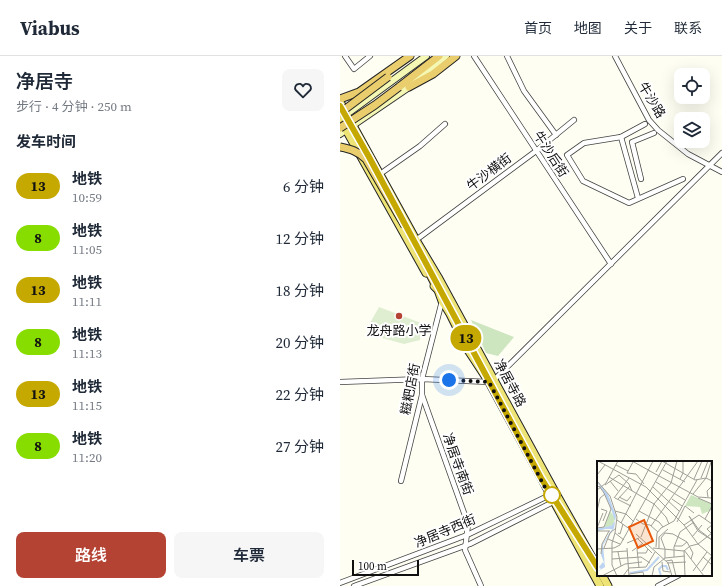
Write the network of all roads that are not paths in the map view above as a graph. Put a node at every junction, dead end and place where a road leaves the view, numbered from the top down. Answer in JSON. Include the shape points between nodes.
{"nodes":[{"id":1,"x":345,"y":56,"type":"edge"},
{"id":2,"x":370,"y":56,"type":"edge"},
{"id":3,"x":410,"y":56,"type":"edge"},
{"id":4,"x":416,"y":56,"type":"edge"},
{"id":5,"x":426,"y":56,"type":"edge"},
{"id":6,"x":439,"y":56,"type":"edge"},
{"id":7,"x":446,"y":56,"type":"edge"},
{"id":8,"x":456,"y":56,"type":"edge"},
{"id":9,"x":474,"y":56,"type":"edge"},
{"id":10,"x":507,"y":56,"type":"edge"},
{"id":11,"x":615,"y":56,"type":"edge"},
{"id":12,"x":408,"y":87,"type":"junction"},
{"id":13,"x":340,"y":99,"type":"edge"},
{"id":14,"x":340,"y":102,"type":"edge"},
{"id":15,"x":343,"y":114,"type":"edge"},
{"id":16,"x":340,"y":119,"type":"edge"},
{"id":17,"x":574,"y":120,"type":"dead end"},
{"id":18,"x":445,"y":124,"type":"dead end"},
{"id":19,"x":645,"y":124,"type":"dead end"},
{"id":20,"x":345,"y":130,"type":"edge"},
{"id":21,"x":654,"y":133,"type":"dead end"},
{"id":22,"x":556,"y":135,"type":"junction"},
{"id":23,"x":620,"y":137,"type":"junction"},
{"id":24,"x":340,"y":147,"type":"edge"},
{"id":25,"x":536,"y":151,"type":"junction"},
{"id":26,"x":722,"y":153,"type":"edge"},
{"id":27,"x":709,"y":166,"type":"junction"},
{"id":28,"x":722,"y":172,"type":"edge"},
{"id":29,"x":380,"y":174,"type":"junction"},
{"id":30,"x":683,"y":179,"type":"dead end"},
{"id":31,"x":641,"y":180,"type":"dead end"},
{"id":32,"x":638,"y":198,"type":"junction"},
{"id":33,"x":416,"y":240,"type":"junction"},
{"id":34,"x":611,"y":264,"type":"junction"},
{"id":35,"x":438,"y":290,"type":"junction"},
{"id":36,"x":442,"y":302,"type":"junction"},
{"id":37,"x":422,"y":379,"type":"junction"},
{"id":38,"x":492,"y":381,"type":"junction"},
{"id":39,"x":340,"y":382,"type":"edge"},
{"id":40,"x":422,"y":395,"type":"junction"},
{"id":41,"x":401,"y":481,"type":"dead end"},
{"id":42,"x":552,"y":493,"type":"junction"},
{"id":43,"x":556,"y":501,"type":"junction"},
{"id":44,"x":467,"y":535,"type":"junction"},
{"id":45,"x":466,"y":545,"type":"junction"},
{"id":46,"x":597,"y":566,"type":"edge"},
{"id":47,"x":603,"y":576,"type":"edge"},
{"id":48,"x":677,"y":576,"type":"edge"},
{"id":49,"x":340,"y":583,"type":"edge"},
{"id":50,"x":354,"y":586,"type":"edge"},
{"id":51,"x":481,"y":586,"type":"edge"},
{"id":52,"x":600,"y":586,"type":"edge"},
{"id":53,"x":608,"y":586,"type":"edge"},
{"id":54,"x":658,"y":586,"type":"edge"}],
"edges":[{"from":1,"to":2,"type":"street","via":[[354,69]]},
{"from":3,"to":13,"type":"highway","via":[[359,92]]},
{"from":4,"to":15,"type":"highway","bridge":true},
{"from":5,"to":15,"type":"main road"},
{"from":6,"to":20,"type":"highway","bridge":true},
{"from":7,"to":12,"type":"main road"},
{"from":8,"to":12,"type":"highway","via":[[433,74]]},
{"from":9,"to":25,"type":"street","name":"牛沙后街"},
{"from":10,"to":22,"type":"street","via":[[524,91]]},
{"from":11,"to":27,"type":"street","name":"牛沙路","via":[[649,120],[688,154]]},
{"from":12,"to":20,"type":"main road"},
{"from":14,"to":15,"type":"main road"},
{"from":15,"to":16,"type":"main road"},
{"from":15,"to":20,"type":"main road"},
{"from":16,"to":20,"type":"main road","name":"净居寺路"},
{"from":17,"to":22,"type":"street","name":"牛沙横街"},
{"from":18,"to":29,"type":"street","via":[[420,146]]},
{"from":19,"to":23,"type":"street"},
{"from":20,"to":29,"type":"main road","name":"净居寺路"},
{"from":20,"to":35,"type":"main road","name":"净居寺路","via":[[430,282]]},
{"from":21,"to":31,"type":"street","via":[[632,142]]},
{"from":22,"to":25,"type":"street","name":"牛沙横街"},
{"from":23,"to":32,"type":"street"},
{"from":23,"to":32,"type":"street","via":[[584,143],[567,155],[583,181],[628,203]]},
{"from":24,"to":35,"type":"highway","bridge":true,"via":[[354,150],[366,159]]},
{"from":25,"to":33,"type":"street","name":"牛沙横街"},
{"from":25,"to":34,"type":"street","name":"牛沙后街"},
{"from":26,"to":27,"type":"street"},
{"from":27,"to":28,"type":"street","name":"牛沙路"},
{"from":27,"to":34,"type":"street"},
{"from":29,"to":33,"type":"main road","name":"净居寺路"},
{"from":30,"to":32,"type":"street"},
{"from":33,"to":38,"type":"main road","name":"净居寺路"},
{"from":34,"to":38,"type":"street"},
{"from":35,"to":36,"type":"main road","name":"净居寺路"},
{"from":36,"to":37,"type":"street","name":"糍粑店街"},
{"from":36,"to":38,"type":"main road","name":"净居寺路","via":[[468,350]]},
{"from":37,"to":38,"type":"street"},
{"from":37,"to":39,"type":"street"},
{"from":37,"to":40,"type":"street","name":"糍粑店街"},
{"from":38,"to":42,"type":"main road","name":"净居寺路"},
{"from":40,"to":41,"type":"street","name":"糍粑店街"},
{"from":40,"to":44,"type":"street","name":"净居寺南街","via":[[468,524]]},
{"from":42,"to":43,"type":"main road","name":"净居寺路"},
{"from":42,"to":44,"type":"street","name":"净居寺西街"},
{"from":43,"to":45,"type":"street","name":"净居寺西街"},
{"from":43,"to":46,"type":"main road","name":"净居寺路"},
{"from":43,"to":52,"type":"main road","name":"净居寺路"},
{"from":44,"to":45,"type":"street","name":"净居寺南街"},
{"from":44,"to":49,"type":"street","name":"净居寺西街"},
{"from":45,"to":50,"type":"street","name":"净居寺西街"},
{"from":45,"to":51,"type":"street","name":"净居寺南街","via":[[465,550]]},
{"from":47,"to":53,"type":"main road"},
{"from":48,"to":54,"type":"street"}]}
